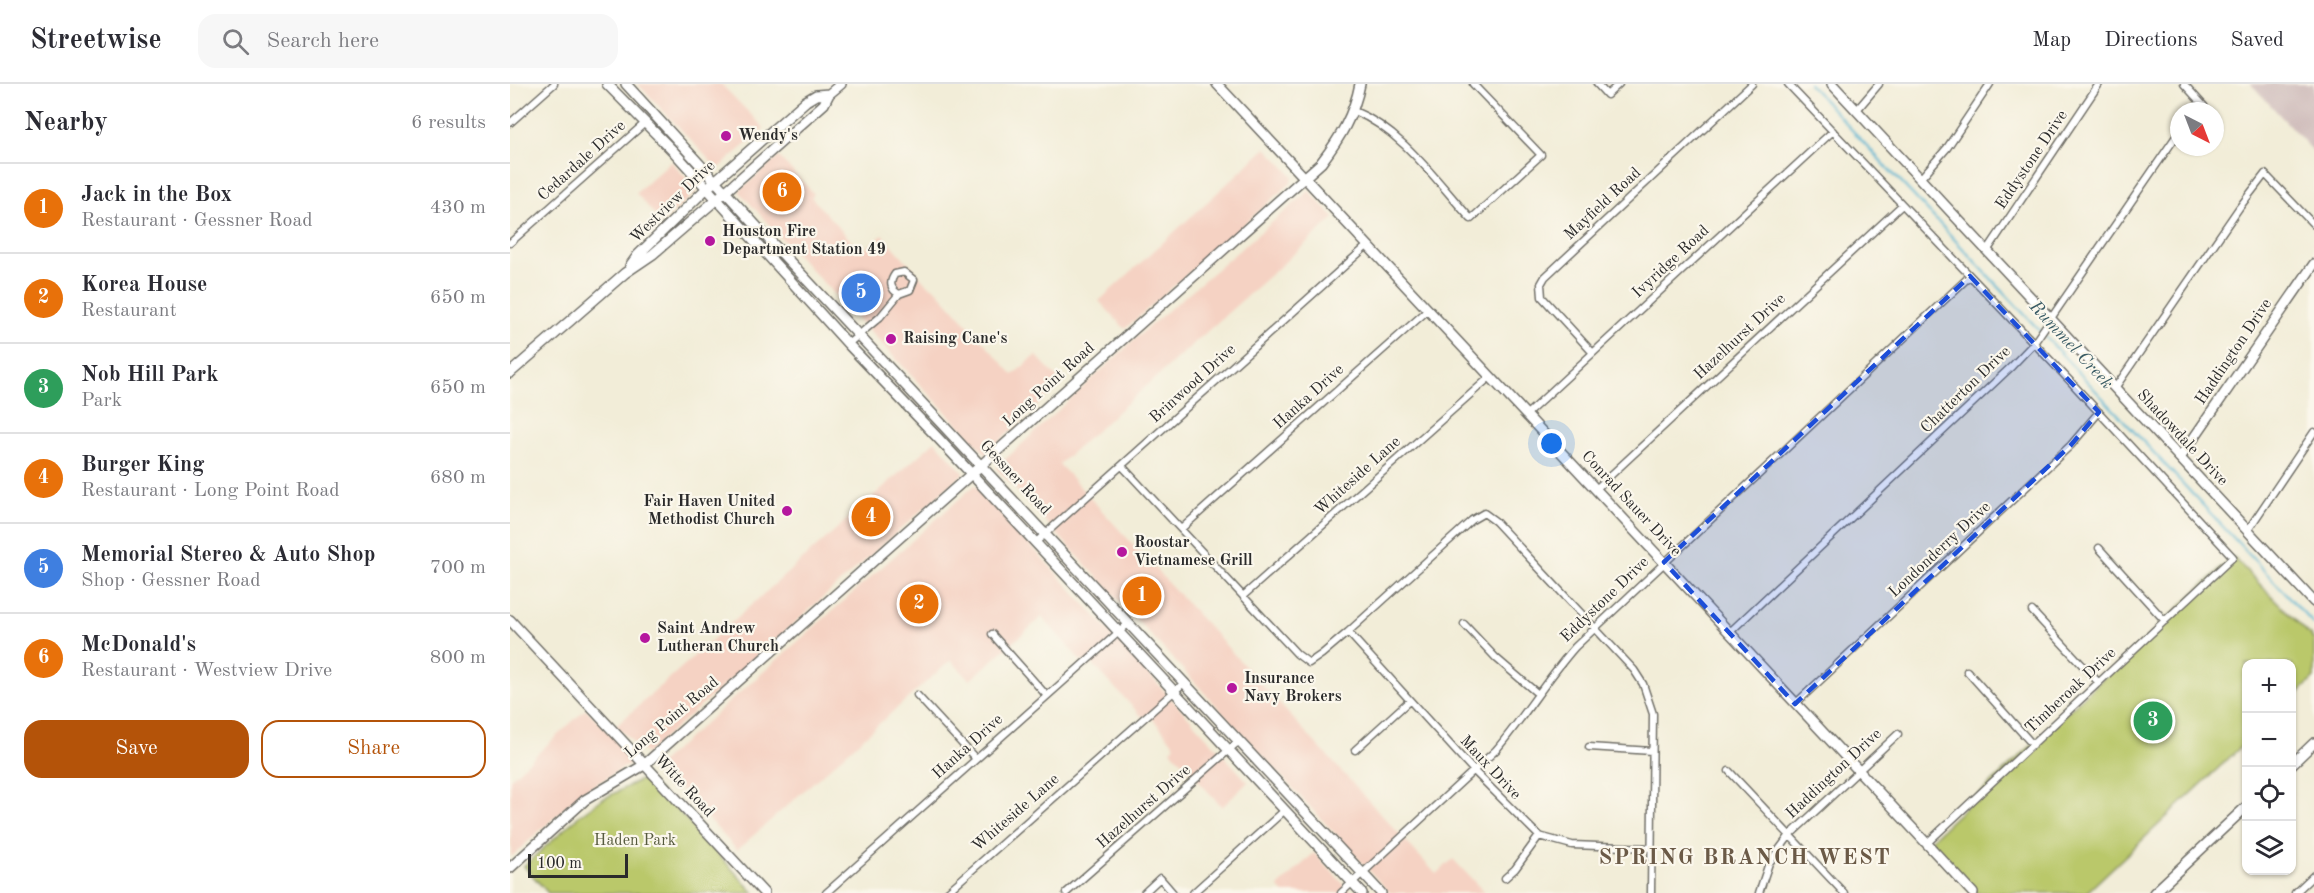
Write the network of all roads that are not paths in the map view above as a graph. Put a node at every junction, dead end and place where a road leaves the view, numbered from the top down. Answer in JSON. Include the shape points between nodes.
{"nodes":[{"id":1,"x":554,"y":84,"type":"edge"},
{"id":2,"x":607,"y":84,"type":"edge"},
{"id":3,"x":626,"y":84,"type":"edge"},
{"id":4,"x":841,"y":84,"type":"edge"},
{"id":5,"x":1217,"y":84,"type":"edge"},
{"id":6,"x":1360,"y":84,"type":"edge"},
{"id":7,"x":1473,"y":84,"type":"edge"},
{"id":8,"x":1597,"y":84,"type":"edge"},
{"id":9,"x":1619,"y":84,"type":"edge"},
{"id":10,"x":1752,"y":84,"type":"edge"},
{"id":11,"x":1788,"y":84,"type":"edge"},
{"id":12,"x":1832,"y":84,"type":"edge"},
{"id":13,"x":1879,"y":84,"type":"edge"},
{"id":14,"x":1990,"y":84,"type":"edge"},
{"id":15,"x":2099,"y":84,"type":"edge"},
{"id":16,"x":2184,"y":84,"type":"edge"},
{"id":17,"x":829,"y":94,"type":"junction"},
{"id":18,"x":2200,"y":102,"type":"edge"},
{"id":19,"x":1354,"y":111,"type":"junction"},
{"id":20,"x":1856,"y":111,"type":"junction"},
{"id":21,"x":510,"y":123,"type":"edge"},
{"id":22,"x":645,"y":123,"type":"junction"},
{"id":23,"x":1833,"y":130,"type":"junction"},
{"id":24,"x":2170,"y":145,"type":"edge"},
{"id":25,"x":1305,"y":177,"type":"junction"},
{"id":26,"x":1920,"y":179,"type":"junction"},
{"id":27,"x":716,"y":181,"type":"junction"},
{"id":28,"x":707,"y":188,"type":"junction"},
{"id":29,"x":725,"y":192,"type":"junction"},
{"id":30,"x":717,"y":199,"type":"junction"},
{"id":31,"x":1902,"y":205,"type":"junction"},
{"id":32,"x":742,"y":211,"type":"junction"},
{"id":33,"x":734,"y":218,"type":"junction"},
{"id":34,"x":2314,"y":225,"type":"edge"},
{"id":35,"x":510,"y":243,"type":"edge"},
{"id":36,"x":1368,"y":244,"type":"junction"},
{"id":37,"x":1987,"y":250,"type":"junction"},
{"id":38,"x":2314,"y":264,"type":"edge"},
{"id":39,"x":800,"y":270,"type":"junction"},
{"id":40,"x":625,"y":273,"type":"junction"},
{"id":41,"x":1970,"y":276,"type":"junction"},
{"id":42,"x":789,"y":280,"type":"junction"},
{"id":43,"x":899,"y":294,"type":"dead end"},
{"id":44,"x":1429,"y":309,"type":"junction"},
{"id":45,"x":2048,"y":323,"type":"junction"},
{"id":46,"x":859,"y":334,"type":"junction"},
{"id":47,"x":2034,"y":343,"type":"junction"},
{"id":48,"x":848,"y":344,"type":"junction"},
{"id":49,"x":1593,"y":353,"type":"junction"},
{"id":50,"x":510,"y":373,"type":"edge"},
{"id":51,"x":1491,"y":376,"type":"junction"},
{"id":52,"x":2115,"y":388,"type":"junction"},
{"id":53,"x":2099,"y":412,"type":"junction"},
{"id":54,"x":1527,"y":414,"type":"junction"},
{"id":55,"x":2314,"y":432,"type":"edge"},
{"id":56,"x":2180,"y":458,"type":"junction"},
{"id":57,"x":982,"y":466,"type":"junction"},
{"id":58,"x":1122,"y":466,"type":"junction"},
{"id":59,"x":972,"y":475,"type":"junction"},
{"id":60,"x":1596,"y":489,"type":"junction"},
{"id":61,"x":1181,"y":529,"type":"junction"},
{"id":62,"x":2248,"y":530,"type":"junction"},
{"id":63,"x":1046,"y":533,"type":"junction"},
{"id":64,"x":1035,"y":543,"type":"junction"},
{"id":65,"x":2099,"y":548,"type":"dead end"},
{"id":66,"x":1664,"y":562,"type":"junction"},
{"id":67,"x":1243,"y":596,"type":"junction"},
{"id":68,"x":2314,"y":600,"type":"edge"},
{"id":69,"x":2032,"y":611,"type":"dead end"},
{"id":70,"x":510,"y":620,"type":"edge"},
{"id":71,"x":2165,"y":621,"type":"junction"},
{"id":72,"x":1129,"y":623,"type":"junction"},
{"id":73,"x":1464,"y":624,"type":"dead end"},
{"id":74,"x":1594,"y":628,"type":"junction"},
{"id":75,"x":1348,"y":632,"type":"junction"},
{"id":76,"x":1730,"y":632,"type":"junction"},
{"id":77,"x":1118,"y":633,"type":"junction"},
{"id":78,"x":992,"y":634,"type":"dead end"},
{"id":79,"x":1966,"y":671,"type":"dead end"},
{"id":80,"x":1185,"y":682,"type":"junction"},
{"id":81,"x":2099,"y":683,"type":"junction"},
{"id":82,"x":1175,"y":692,"type":"junction"},
{"id":83,"x":1538,"y":694,"type":"junction"},
{"id":84,"x":917,"y":695,"type":"dead end"},
{"id":85,"x":1047,"y":696,"type":"junction"},
{"id":86,"x":1409,"y":700,"type":"junction"},
{"id":87,"x":1795,"y":704,"type":"junction"},
{"id":88,"x":1898,"y":734,"type":"dead end"},
{"id":89,"x":1239,"y":741,"type":"junction"},
{"id":90,"x":2314,"y":742,"type":"edge"},
{"id":91,"x":2033,"y":745,"type":"junction"},
{"id":92,"x":1589,"y":747,"type":"dead end"},
{"id":93,"x":1228,"y":750,"type":"junction"},
{"id":94,"x":1355,"y":750,"type":"dead end"},
{"id":95,"x":1652,"y":751,"type":"junction"},
{"id":96,"x":976,"y":759,"type":"junction"},
{"id":97,"x":2296,"y":760,"type":"edge"},
{"id":98,"x":644,"y":765,"type":"junction"},
{"id":99,"x":1474,"y":771,"type":"junction"},
{"id":100,"x":1729,"y":771,"type":"dead end"},
{"id":101,"x":1860,"y":772,"type":"junction"},
{"id":102,"x":1285,"y":810,"type":"junction"},
{"id":103,"x":2242,"y":812,"type":"edge"},
{"id":104,"x":1539,"y":836,"type":"junction"},
{"id":105,"x":1790,"y":836,"type":"junction"},
{"id":106,"x":1926,"y":844,"type":"junction"},
{"id":107,"x":1651,"y":849,"type":"junction"},
{"id":108,"x":510,"y":868,"type":"edge"},
{"id":109,"x":1363,"y":873,"type":"junction"},
{"id":110,"x":2314,"y":875,"type":"edge"},
{"id":111,"x":1505,"y":878,"type":"dead end"},
{"id":112,"x":1352,"y":883,"type":"junction"},
{"id":113,"x":764,"y":893,"type":"edge"},
{"id":114,"x":826,"y":893,"type":"edge"},
{"id":115,"x":946,"y":893,"type":"edge"},
{"id":116,"x":1066,"y":893,"type":"edge"},
{"id":117,"x":1144,"y":893,"type":"edge"},
{"id":118,"x":1173,"y":893,"type":"edge"},
{"id":119,"x":1193,"y":893,"type":"edge"},
{"id":120,"x":1341,"y":893,"type":"edge"},
{"id":121,"x":1362,"y":893,"type":"edge"},
{"id":122,"x":1381,"y":893,"type":"edge"},
{"id":123,"x":1651,"y":893,"type":"edge"},
{"id":124,"x":1759,"y":893,"type":"edge"},
{"id":125,"x":1844,"y":893,"type":"edge"},
{"id":126,"x":1973,"y":893,"type":"edge"},
{"id":127,"x":2154,"y":893,"type":"edge"},
{"id":128,"x":2295,"y":893,"type":"edge"}],
"edges":[{"from":1,"to":21,"type":"street"},
{"from":2,"to":22,"type":"main road","name":"Gessner Road"},
{"from":3,"to":27,"type":"main road","name":"Gessner Road"},
{"from":4,"to":17,"type":"main road","name":"Westview Drive"},
{"from":5,"to":25,"type":"main road","name":"Conrad Sauer Drive"},
{"from":6,"to":19,"type":"main road","name":"Long Point Road"},
{"from":7,"to":19,"type":"street","via":[[1541,155],[1471,219],[1401,141],[1371,118]]},
{"from":8,"to":9,"type":"street","via":[[1607,95]]},
{"from":10,"to":49,"type":"street","name":"Mayfield Road","via":[[1541,284],[1542,297]]},
{"from":11,"to":23,"type":"street"},
{"from":12,"to":20,"type":"main road","name":"Shadowdale Drive"},
{"from":13,"to":20,"type":"street"},
{"from":14,"to":26,"type":"street","via":[[1947,148]]},
{"from":15,"to":37,"type":"street","name":"Eddystone Drive"},
{"from":16,"to":18,"type":"street"},
{"from":17,"to":27,"type":"main road","name":"Westview Drive","via":[[806,101]]},
{"from":17,"to":29,"type":"main road","name":"Westview Drive","via":[[824,104]]},
{"from":19,"to":25,"type":"main road","name":"Long Point Road","via":[[1335,145]]},
{"from":20,"to":26,"type":"main road","name":"Shadowdale Drive"},
{"from":22,"to":28,"type":"main road","name":"Gessner Road"},
{"from":22,"to":35,"type":"street","name":"Cedardale Drive"},
{"from":23,"to":31,"type":"street"},
{"from":23,"to":49,"type":"street","name":"Ivyridge Road"},
{"from":24,"to":45,"type":"street","name":"Chatterton Drive"},
{"from":25,"to":36,"type":"main road","name":"Conrad Sauer Drive"},
{"from":25,"to":57,"type":"main road","name":"Long Point Road"},
{"from":26,"to":37,"type":"main road","name":"Shadowdale Drive"},
{"from":27,"to":28,"type":"main road","name":"Westview Drive"},
{"from":27,"to":29,"type":"main road","name":"Gessner Road"},
{"from":28,"to":30,"type":"main road","name":"Gessner Road"},
{"from":28,"to":40,"type":"main road","name":"Westview Drive","via":[[638,255]]},
{"from":29,"to":30,"type":"main road","name":"Westview Drive"},
{"from":29,"to":32,"type":"main road","name":"Gessner Road"},
{"from":30,"to":33,"type":"main road","name":"Gessner Road"},
{"from":30,"to":40,"type":"main road","name":"Westview Drive"},
{"from":31,"to":41,"type":"street"},
{"from":31,"to":60,"type":"street","name":"Hazelhurst Drive"},
{"from":32,"to":33,"type":"main road"},
{"from":32,"to":39,"type":"main road","name":"Gessner Road"},
{"from":33,"to":42,"type":"main road","name":"Gessner Road"},
{"from":34,"to":52,"type":"street","via":[[2265,174]]},
{"from":36,"to":44,"type":"main road","name":"Conrad Sauer Drive"},
{"from":36,"to":58,"type":"street","name":"Brinwood Drive"},
{"from":37,"to":45,"type":"main road","name":"Shadowdale Drive"},
{"from":38,"to":56,"type":"main road","name":"Haddington Drive"},
{"from":39,"to":42,"type":"main road"},
{"from":39,"to":46,"type":"main road","name":"Gessner Road"},
{"from":40,"to":50,"type":"main road","name":"Westview Drive"},
{"from":41,"to":47,"type":"street"},
{"from":41,"to":66,"type":"street","name":"Eddystone Drive"},
{"from":42,"to":48,"type":"main road","name":"Gessner Road"},
{"from":43,"to":46,"type":"street"},
{"from":44,"to":51,"type":"main road","name":"Conrad Sauer Drive"},
{"from":44,"to":61,"type":"street","name":"Hanka Drive"},
{"from":45,"to":47,"type":"street","name":"Chatterton Drive"},
{"from":45,"to":52,"type":"main road","name":"Shadowdale Drive"},
{"from":46,"to":48,"type":"street"},
{"from":46,"to":57,"type":"main road","name":"Gessner Road"},
{"from":47,"to":53,"type":"street"},
{"from":47,"to":76,"type":"street","name":"Chatterton Drive"},
{"from":48,"to":59,"type":"main road","name":"Gessner Road"},
{"from":49,"to":54,"type":"street","name":"Ivyridge Road"},
{"from":51,"to":54,"type":"main road","name":"Conrad Sauer Drive"},
{"from":51,"to":67,"type":"street","name":"Whiteside Lane"},
{"from":52,"to":56,"type":"main road","name":"Shadowdale Drive"},
{"from":53,"to":71,"type":"street","name":"Timberoak Drive","via":[[2233,557]]},
{"from":53,"to":87,"type":"street","name":"Londonderry Drive","via":[[2062,453]]},
{"from":54,"to":60,"type":"main road","name":"Conrad Sauer Drive"},
{"from":55,"to":62,"type":"street"},
{"from":56,"to":62,"type":"main road","name":"Shadowdale Drive"},
{"from":57,"to":59,"type":"main road","name":"Long Point Road"},
{"from":57,"to":63,"type":"main road","name":"Gessner Road"},
{"from":58,"to":61,"type":"street"},
{"from":58,"to":63,"type":"street","name":"Brinwood Drive"},
{"from":59,"to":64,"type":"main road","name":"Gessner Road"},
{"from":59,"to":98,"type":"main road","name":"Long Point Road"},
{"from":60,"to":66,"type":"main road","name":"Conrad Sauer Drive"},
{"from":61,"to":67,"type":"street"},
{"from":62,"to":68,"type":"main road","name":"Shadowdale Drive"},
{"from":63,"to":64,"type":"street","name":"Brinwood Drive"},
{"from":63,"to":72,"type":"main road","name":"Gessner Road"},
{"from":64,"to":77,"type":"main road","name":"Gessner Road"},
{"from":65,"to":71,"type":"street"},
{"from":66,"to":74,"type":"street","name":"Eddystone Drive"},
{"from":66,"to":76,"type":"main road","name":"Conrad Sauer Drive"},
{"from":67,"to":75,"type":"street","via":[[1309,663]]},
{"from":69,"to":81,"type":"street"},
{"from":70,"to":98,"type":"main road","name":"Witte Road"},
{"from":71,"to":81,"type":"street","name":"Timberoak Drive"},
{"from":72,"to":77,"type":"street","name":"Hanka Drive"},
{"from":72,"to":80,"type":"main road","name":"Gessner Road"},
{"from":73,"to":83,"type":"street"},
{"from":74,"to":75,"type":"street","via":[[1484,513]]},
{"from":74,"to":83,"type":"street","name":"Eddystone Drive"},
{"from":74,"to":95,"type":"street","via":[[1643,684],[1653,714]]},
{"from":75,"to":86,"type":"street","name":"Maux Drive"},
{"from":76,"to":87,"type":"main road","name":"Conrad Sauer Drive"},
{"from":77,"to":82,"type":"main road","name":"Gessner Road"},
{"from":77,"to":85,"type":"street","name":"Hanka Drive"},
{"from":78,"to":85,"type":"street"},
{"from":79,"to":91,"type":"street"},
{"from":80,"to":82,"type":"street","name":"Whiteside Lane"},
{"from":80,"to":89,"type":"main road","name":"Gessner Road"},
{"from":81,"to":91,"type":"street","name":"Timberoak Drive"},
{"from":82,"to":93,"type":"main road","name":"Gessner Road"},
{"from":82,"to":115,"type":"street","name":"Whiteside Lane"},
{"from":83,"to":99,"type":"street","name":"Eddystone Drive","via":[[1510,734]]},
{"from":84,"to":96,"type":"street"},
{"from":85,"to":96,"type":"street","name":"Hanka Drive"},
{"from":86,"to":94,"type":"street"},
{"from":86,"to":99,"type":"street","name":"Maux Drive"},
{"from":87,"to":101,"type":"main road","name":"Conrad Sauer Drive"},
{"from":88,"to":101,"type":"street","name":"Haddington Drive"},
{"from":89,"to":93,"type":"street","name":"Hazelhurst Drive"},
{"from":89,"to":109,"type":"main road","name":"Gessner Road"},
{"from":90,"to":97,"type":"main road"},
{"from":91,"to":106,"type":"street","name":"Timberoak Drive"},
{"from":92,"to":95,"type":"street"},
{"from":93,"to":102,"type":"main road","name":"Gessner Road"},
{"from":93,"to":116,"type":"street","name":"Hazelhurst Drive"},
{"from":95,"to":107,"type":"street"},
{"from":96,"to":114,"type":"street","name":"Hanka Drive"},
{"from":98,"to":108,"type":"main road","name":"Long Point Road","via":[[585,800]]},
{"from":98,"to":113,"type":"main road","name":"Witte Road"},
{"from":99,"to":104,"type":"street","name":"Maux Drive"},
{"from":99,"to":109,"type":"street","name":"Eddystone Drive"},
{"from":100,"to":105,"type":"street"},
{"from":101,"to":105,"type":"street","name":"Haddington Drive"},
{"from":101,"to":106,"type":"main road","name":"Conrad Sauer Drive"},
{"from":102,"to":112,"type":"main road","name":"Gessner Road"},
{"from":102,"to":119,"type":"street"},
{"from":103,"to":127,"type":"main road"},
{"from":104,"to":107,"type":"street","name":"Maux Drive","via":[[1572,845]]},
{"from":104,"to":111,"type":"street"},
{"from":105,"to":124,"type":"street","via":[[1769,863]]},
{"from":105,"to":125,"type":"street"},
{"from":106,"to":126,"type":"main road","name":"Conrad Sauer Drive"},
{"from":107,"to":123,"type":"street"},
{"from":109,"to":112,"type":"street","name":"Eddystone Drive"},
{"from":109,"to":122,"type":"main road","name":"Gessner Road"},
{"from":110,"to":128,"type":"street"},
{"from":112,"to":120,"type":"street","name":"Eddystone Drive"},
{"from":112,"to":121,"type":"main road","name":"Gessner Road"},
{"from":117,"to":118,"type":"street","via":[[1160,878]]}]}
